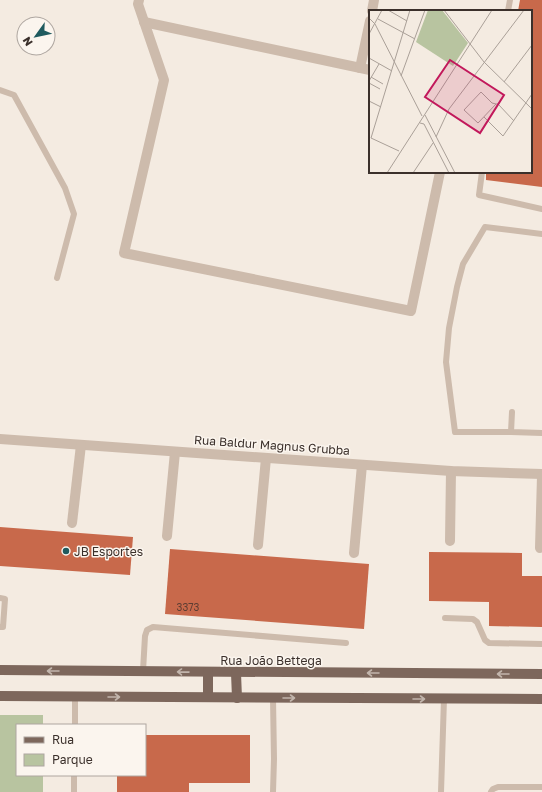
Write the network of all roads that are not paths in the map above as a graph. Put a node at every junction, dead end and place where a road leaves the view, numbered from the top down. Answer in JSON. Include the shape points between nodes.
{"nodes":[{"id":1,"x":139,"y":0,"type":"edge"},
{"id":2,"x":374,"y":0,"type":"edge"},
{"id":3,"x":510,"y":0,"type":"edge"},
{"id":4,"x":372,"y":10,"type":"edge"},
{"id":5,"x":508,"y":10,"type":"edge"},
{"id":6,"x":144,"y":22,"type":"junction"},
{"id":7,"x":369,"y":31,"type":"edge"},
{"id":8,"x":365,"y":69,"type":"edge"},
{"id":9,"x":0,"y":90,"type":"edge"},
{"id":10,"x":440,"y":173,"type":"edge"},
{"id":11,"x":482,"y":173,"type":"edge"},
{"id":12,"x":542,"y":209,"type":"edge"},
{"id":13,"x":542,"y":234,"type":"edge"},
{"id":14,"x":57,"y":278,"type":"dead end"},
{"id":15,"x":512,"y":412,"type":"dead end"},
{"id":16,"x":511,"y":432,"type":"junction"},
{"id":17,"x":542,"y":433,"type":"edge"},
{"id":18,"x":0,"y":439,"type":"edge"},
{"id":19,"x":82,"y":445,"type":"junction"},
{"id":20,"x":175,"y":452,"type":"junction"},
{"id":21,"x":266,"y":458,"type":"junction"},
{"id":22,"x":362,"y":465,"type":"junction"},
{"id":23,"x":451,"y":471,"type":"junction"},
{"id":24,"x":542,"y":475,"type":"edge"},
{"id":25,"x":72,"y":523,"type":"dead end"},
{"id":26,"x":167,"y":536,"type":"dead end"},
{"id":27,"x":450,"y":541,"type":"dead end"},
{"id":28,"x":258,"y":545,"type":"dead end"},
{"id":29,"x":540,"y":548,"type":"dead end"},
{"id":30,"x":354,"y":553,"type":"dead end"},
{"id":31,"x":0,"y":598,"type":"edge"},
{"id":32,"x":445,"y":618,"type":"dead end"},
{"id":33,"x":0,"y":627,"type":"edge"},
{"id":34,"x":346,"y":643,"type":"dead end"},
{"id":35,"x":542,"y":644,"type":"edge"},
{"id":36,"x":0,"y":670,"type":"edge"},
{"id":37,"x":143,"y":671,"type":"junction"},
{"id":38,"x":208,"y":672,"type":"junction"},
{"id":39,"x":236,"y":672,"type":"junction"},
{"id":40,"x":542,"y":674,"type":"edge"},
{"id":41,"x":0,"y":696,"type":"edge"},
{"id":42,"x":75,"y":697,"type":"junction"},
{"id":43,"x":208,"y":697,"type":"junction"},
{"id":44,"x":237,"y":698,"type":"junction"},
{"id":45,"x":273,"y":698,"type":"junction"},
{"id":46,"x":444,"y":699,"type":"junction"},
{"id":47,"x":542,"y":699,"type":"edge"},
{"id":48,"x":75,"y":724,"type":"edge"},
{"id":49,"x":74,"y":776,"type":"edge"},
{"id":50,"x":542,"y":787,"type":"edge"},
{"id":51,"x":74,"y":792,"type":"edge"},
{"id":52,"x":273,"y":792,"type":"edge"},
{"id":53,"x":440,"y":792,"type":"edge"},
{"id":54,"x":491,"y":792,"type":"edge"}],
"edges":[{"from":1,"to":6,"type":"street"},
{"from":2,"to":4,"type":"street"},
{"from":3,"to":5,"type":"lane"},
{"from":6,"to":8,"type":"street"},
{"from":6,"to":10,"type":"street","via":[[164,80],[124,253],[411,311]]},
{"from":7,"to":8,"type":"street"},
{"from":9,"to":14,"type":"lane","via":[[14,95],[65,188],[74,214]]},
{"from":11,"to":12,"type":"lane","via":[[479,195]]},
{"from":13,"to":16,"type":"lane","via":[[485,227],[463,264],[450,322],[446,362],[455,432]]},
{"from":15,"to":16,"type":"lane"},
{"from":16,"to":17,"type":"lane"},
{"from":18,"to":19,"type":"street","name":"Rua Baldur Magnus Grubba"},
{"from":19,"to":20,"type":"street","name":"Rua Baldur Magnus Grubba"},
{"from":19,"to":25,"type":"street"},
{"from":20,"to":21,"type":"street","name":"Rua Baldur Magnus Grubba"},
{"from":20,"to":26,"type":"street"},
{"from":21,"to":22,"type":"street","name":"Rua Baldur Magnus Grubba"},
{"from":21,"to":28,"type":"street"},
{"from":22,"to":23,"type":"street","name":"Rua Baldur Magnus Grubba"},
{"from":22,"to":30,"type":"street"},
{"from":23,"to":24,"type":"street","name":"Rua Baldur Magnus Grubba"},
{"from":23,"to":27,"type":"street"},
{"from":24,"to":29,"type":"street"},
{"from":31,"to":33,"type":"lane","via":[[5,599],[3,627]]},
{"from":32,"to":35,"type":"lane","via":[[473,619],[489,643]]},
{"from":34,"to":37,"type":"lane","via":[[152,627],[147,630],[145,636]]},
{"from":37,"to":36,"type":"main road","name":"Rua João Bettega","one_way":true},
{"from":38,"to":37,"type":"main road","name":"Rua João Bettega","one_way":true},
{"from":38,"to":39,"type":"main road","name":"Rua João Bettega"},
{"from":38,"to":43,"type":"main road"},
{"from":40,"to":39,"type":"main road","name":"Rua João Bettega","one_way":true},
{"from":39,"to":44,"type":"main road"},
{"from":41,"to":42,"type":"main road"},
{"from":42,"to":43,"type":"main road","one_way":true},
{"from":42,"to":48,"type":"lane"},
{"from":43,"to":44,"type":"main road"},
{"from":44,"to":45,"type":"main road"},
{"from":45,"to":46,"type":"main road","one_way":true},
{"from":45,"to":52,"type":"lane"},
{"from":46,"to":47,"type":"main road"},
{"from":46,"to":53,"type":"lane"},
{"from":49,"to":51,"type":"lane"},
{"from":50,"to":54,"type":"lane","via":[[498,787]]}]}
